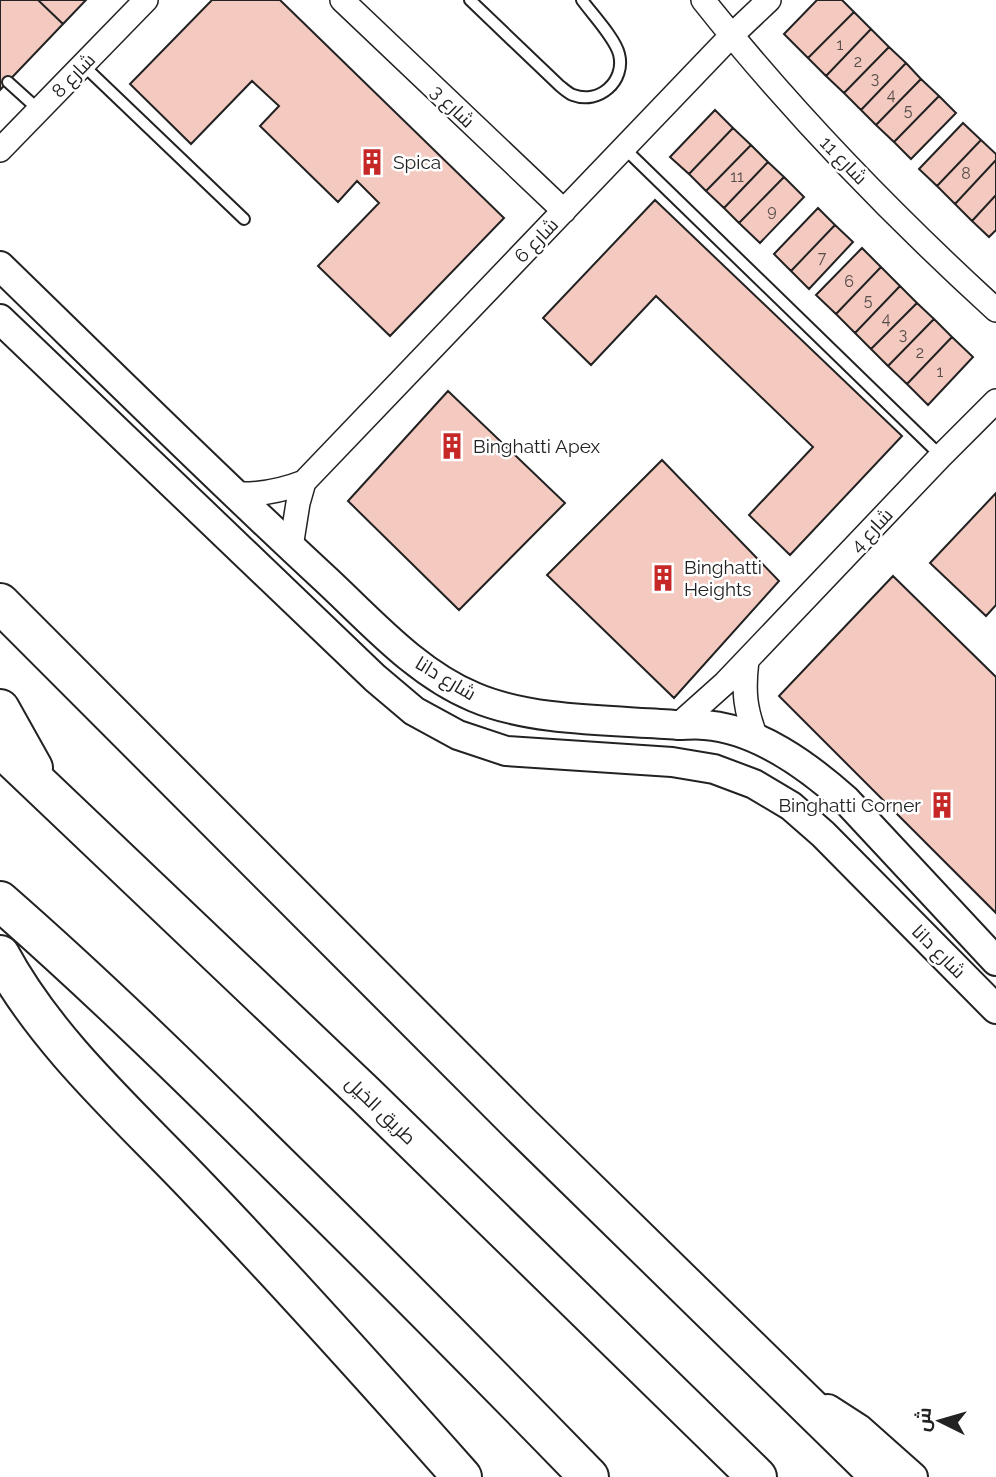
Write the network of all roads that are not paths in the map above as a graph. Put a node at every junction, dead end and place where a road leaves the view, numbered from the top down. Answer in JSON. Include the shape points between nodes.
{"nodes":[{"id":1,"x":146,"y":0,"type":"edge"},
{"id":2,"x":342,"y":0,"type":"edge"},
{"id":3,"x":470,"y":0,"type":"edge"},
{"id":4,"x":582,"y":0,"type":"edge"},
{"id":5,"x":703,"y":0,"type":"edge"},
{"id":6,"x":769,"y":0,"type":"edge"},
{"id":7,"x":731,"y":36,"type":"junction"},
{"id":8,"x":83,"y":65,"type":"junction"},
{"id":9,"x":8,"y":82,"type":"dead end"},
{"id":10,"x":39,"y":110,"type":"junction"},
{"id":11,"x":624,"y":148,"type":"junction"},
{"id":12,"x":0,"y":150,"type":"edge"},
{"id":13,"x":564,"y":211,"type":"junction"},
{"id":14,"x":244,"y":219,"type":"dead end"},
{"id":15,"x":0,"y":266,"type":"edge"},
{"id":16,"x":996,"y":310,"type":"edge"},
{"id":17,"x":0,"y":319,"type":"edge"},
{"id":18,"x":996,"y":401,"type":"edge"},
{"id":19,"x":941,"y":456,"type":"junction"},
{"id":20,"x":304,"y":482,"type":"junction"},
{"id":21,"x":236,"y":494,"type":"junction"},
{"id":22,"x":291,"y":547,"type":"junction"},
{"id":23,"x":0,"y":603,"type":"edge"},
{"id":24,"x":747,"y":660,"type":"junction"},
{"id":25,"x":0,"y":709,"type":"edge"},
{"id":26,"x":678,"y":725,"type":"junction"},
{"id":27,"x":757,"y":740,"type":"junction"},
{"id":28,"x":0,"y":747,"type":"edge"},
{"id":29,"x":43,"y":788,"type":"junction"},
{"id":30,"x":0,"y":901,"type":"edge"},
{"id":31,"x":0,"y":956,"type":"edge"},
{"id":32,"x":996,"y":961,"type":"edge"},
{"id":33,"x":996,"y":1009,"type":"edge"},
{"id":34,"x":800,"y":1398,"type":"junction"},
{"id":35,"x":462,"y":1473,"type":"edge"},
{"id":36,"x":589,"y":1477,"type":"edge"},
{"id":37,"x":757,"y":1477,"type":"edge"},
{"id":38,"x":881,"y":1477,"type":"edge"},
{"id":39,"x":913,"y":1477,"type":"edge"}],
"edges":[{"from":1,"to":8,"type":"street","name":"شارع 8"},
{"from":2,"to":13,"type":"street","name":"شارع 3"},
{"from":3,"to":4,"type":"lane","via":[[560,86],[572,95],[588,98],[603,94],[620,68],[619,52]]},
{"from":5,"to":7,"type":"street","name":"شارع 11"},
{"from":6,"to":7,"type":"street","name":"شارع 6"},
{"from":7,"to":11,"type":"street","name":"شارع 6"},
{"from":7,"to":16,"type":"street","name":"شارع 11","via":[[882,200]]},
{"from":8,"to":10,"type":"street","name":"شارع 8"},
{"from":8,"to":14,"type":"lane"},
{"from":9,"to":10,"type":"lane"},
{"from":10,"to":12,"type":"street","name":"شارع 8"},
{"from":11,"to":13,"type":"street","name":"شارع 6"},
{"from":11,"to":19,"type":"lane"},
{"from":13,"to":20,"type":"street","name":"شارع 6"},
{"from":15,"to":21,"type":"street","name":"شارع دانا"},
{"from":17,"to":33,"type":"street","name":"شارع دانا","via":[[414,711],[458,736],[506,751],[672,762],[714,769],[754,784],[791,806],[823,834]]},
{"from":18,"to":19,"type":"street","name":"شارع 4"},
{"from":19,"to":24,"type":"street","name":"شارع 4"},
{"from":20,"to":21,"type":"street","name":"شارع 6","via":[[283,491]]},
{"from":20,"to":22,"type":"street"},
{"from":21,"to":22,"type":"street","name":"شارع دانا"},
{"from":22,"to":26,"type":"street","name":"شارع دانا","via":[[402,649],[436,676],[474,697],[515,710]]},
{"from":23,"to":34,"type":"highway","via":[[501,1106]]},
{"from":24,"to":26,"type":"street","name":"شارع 4"},
{"from":24,"to":27,"type":"street","via":[[747,715]]},
{"from":25,"to":29,"type":"highway"},
{"from":26,"to":27,"type":"street","name":"شارع دانا","via":[[732,730]]},
{"from":27,"to":32,"type":"street","name":"شارع دانا","via":[[804,766],[836,791]]},
{"from":28,"to":29,"type":"highway","name":"طريق الخيل"},
{"from":29,"to":37,"type":"highway","name":"طريق الخيل"},
{"from":30,"to":36,"type":"highway","via":[[189,1076]]},
{"from":31,"to":35,"type":"highway","via":[[72,1055]]},
{"from":34,"to":38,"type":"highway"},
{"from":34,"to":39,"type":"street","via":[[841,1416]]}]}
